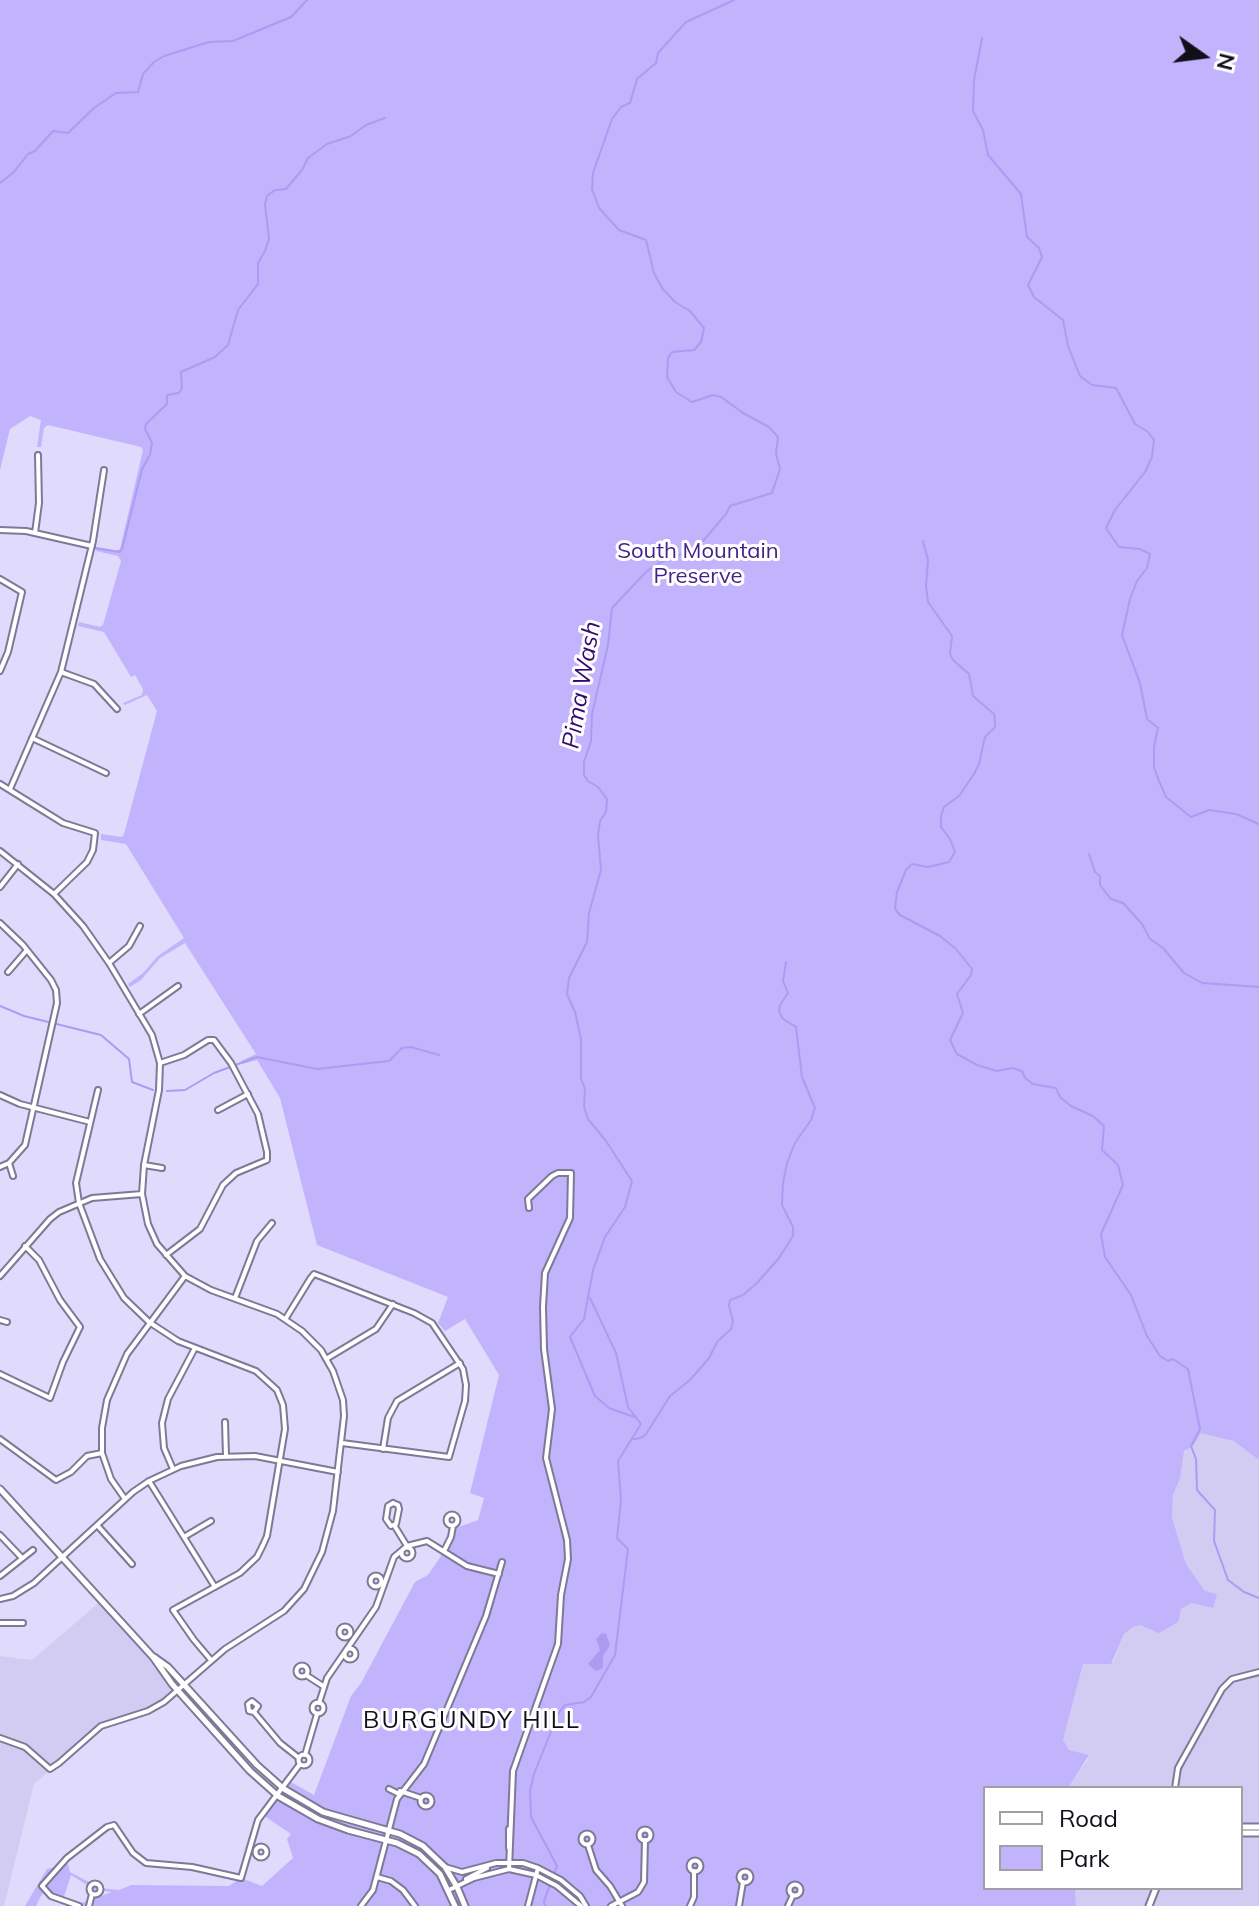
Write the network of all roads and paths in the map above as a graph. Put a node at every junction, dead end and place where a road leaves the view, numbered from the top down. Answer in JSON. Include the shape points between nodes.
{"nodes":[{"id":1,"x":38,"y":455,"type":"dead end"},
{"id":2,"x":104,"y":470,"type":"dead end"},
{"id":3,"x":0,"y":530,"type":"edge"},
{"id":4,"x":35,"y":533,"type":"junction"},
{"id":5,"x":92,"y":546,"type":"junction"},
{"id":6,"x":0,"y":579,"type":"edge"},
{"id":7,"x":0,"y":671,"type":"edge"},
{"id":8,"x":61,"y":672,"type":"junction"},
{"id":9,"x":117,"y":709,"type":"dead end"},
{"id":10,"x":32,"y":738,"type":"junction"},
{"id":11,"x":106,"y":773,"type":"dead end"},
{"id":12,"x":0,"y":784,"type":"edge"},
{"id":13,"x":10,"y":789,"type":"junction"},
{"id":14,"x":0,"y":851,"type":"edge"},
{"id":15,"x":18,"y":863,"type":"junction"},
{"id":16,"x":0,"y":887,"type":"edge"},
{"id":17,"x":54,"y":894,"type":"junction"},
{"id":18,"x":0,"y":923,"type":"edge"},
{"id":19,"x":140,"y":926,"type":"dead end"},
{"id":20,"x":27,"y":950,"type":"junction"},
{"id":21,"x":109,"y":963,"type":"junction"},
{"id":22,"x":8,"y":972,"type":"dead end"},
{"id":23,"x":178,"y":986,"type":"dead end"},
{"id":24,"x":139,"y":1014,"type":"junction"},
{"id":25,"x":160,"y":1063,"type":"junction"},
{"id":26,"x":98,"y":1090,"type":"dead end"},
{"id":27,"x":248,"y":1094,"type":"junction"},
{"id":28,"x":0,"y":1095,"type":"edge"},
{"id":29,"x":35,"y":1108,"type":"junction"},
{"id":30,"x":218,"y":1110,"type":"dead end"},
{"id":31,"x":90,"y":1122,"type":"junction"},
{"id":32,"x":9,"y":1163,"type":"junction"},
{"id":33,"x":144,"y":1165,"type":"junction"},
{"id":34,"x":0,"y":1167,"type":"edge"},
{"id":35,"x":162,"y":1168,"type":"dead end"},
{"id":36,"x":13,"y":1176,"type":"dead end"},
{"id":37,"x":142,"y":1194,"type":"junction"},
{"id":38,"x":79,"y":1203,"type":"junction"},
{"id":39,"x":529,"y":1208,"type":"dead end"},
{"id":40,"x":272,"y":1223,"type":"dead end"},
{"id":41,"x":25,"y":1246,"type":"junction"},
{"id":42,"x":166,"y":1255,"type":"junction"},
{"id":43,"x":0,"y":1276,"type":"edge"},
{"id":44,"x":185,"y":1276,"type":"junction"},
{"id":45,"x":235,"y":1298,"type":"junction"},
{"id":46,"x":393,"y":1304,"type":"junction"},
{"id":47,"x":285,"y":1319,"type":"junction"},
{"id":48,"x":0,"y":1320,"type":"edge"},
{"id":49,"x":7,"y":1322,"type":"dead end"},
{"id":50,"x":149,"y":1322,"type":"junction"},
{"id":51,"x":195,"y":1348,"type":"junction"},
{"id":52,"x":326,"y":1359,"type":"junction"},
{"id":53,"x":460,"y":1363,"type":"junction"},
{"id":54,"x":0,"y":1374,"type":"edge"},
{"id":55,"x":225,"y":1422,"type":"dead end"},
{"id":56,"x":0,"y":1439,"type":"edge"},
{"id":57,"x":342,"y":1443,"type":"junction"},
{"id":58,"x":383,"y":1449,"type":"junction"},
{"id":59,"x":102,"y":1453,"type":"junction"},
{"id":60,"x":226,"y":1456,"type":"junction"},
{"id":61,"x":280,"y":1460,"type":"junction"},
{"id":62,"x":173,"y":1469,"type":"junction"},
{"id":63,"x":338,"y":1472,"type":"junction"},
{"id":64,"x":149,"y":1481,"type":"junction"},
{"id":65,"x":0,"y":1489,"type":"edge"},
{"id":66,"x":125,"y":1499,"type":"junction"},
{"id":67,"x":211,"y":1521,"type":"dead end"},
{"id":68,"x":97,"y":1525,"type":"junction"},
{"id":69,"x":394,"y":1525,"type":"junction"},
{"id":70,"x":453,"y":1526,"type":"dead end"},
{"id":71,"x":0,"y":1535,"type":"edge"},
{"id":72,"x":184,"y":1537,"type":"junction"},
{"id":73,"x":405,"y":1547,"type":"junction"},
{"id":74,"x":33,"y":1550,"type":"dead end"},
{"id":75,"x":444,"y":1551,"type":"junction"},
{"id":76,"x":63,"y":1556,"type":"junction"},
{"id":77,"x":22,"y":1558,"type":"junction"},
{"id":78,"x":502,"y":1562,"type":"dead end"},
{"id":79,"x":132,"y":1564,"type":"dead end"},
{"id":80,"x":499,"y":1574,"type":"junction"},
{"id":81,"x":0,"y":1576,"type":"edge"},
{"id":82,"x":215,"y":1587,"type":"junction"},
{"id":83,"x":0,"y":1599,"type":"edge"},
{"id":84,"x":0,"y":1623,"type":"edge"},
{"id":85,"x":23,"y":1623,"type":"dead end"},
{"id":86,"x":153,"y":1657,"type":"junction"},
{"id":87,"x":212,"y":1660,"type":"junction"},
{"id":88,"x":1259,"y":1672,"type":"edge"},
{"id":89,"x":306,"y":1675,"type":"dead end"},
{"id":90,"x":184,"y":1685,"type":"junction"},
{"id":91,"x":323,"y":1686,"type":"junction"},
{"id":92,"x":178,"y":1690,"type":"junction"},
{"id":93,"x":254,"y":1712,"type":"dead end"},
{"id":94,"x":0,"y":1738,"type":"edge"},
{"id":95,"x":305,"y":1755,"type":"junction"},
{"id":96,"x":299,"y":1758,"type":"junction"},
{"id":97,"x":300,"y":1764,"type":"junction"},
{"id":98,"x":1175,"y":1786,"type":"edge"},
{"id":99,"x":284,"y":1789,"type":"junction"},
{"id":100,"x":389,"y":1789,"type":"dead end"},
{"id":101,"x":400,"y":1792,"type":"junction"},
{"id":102,"x":278,"y":1796,"type":"junction"},
{"id":103,"x":422,"y":1798,"type":"dead end"},
{"id":104,"x":389,"y":1831,"type":"junction"},
{"id":105,"x":387,"y":1839,"type":"junction"},
{"id":106,"x":645,"y":1840,"type":"dead end"},
{"id":107,"x":588,"y":1845,"type":"dead end"},
{"id":108,"x":509,"y":1862,"type":"junction"},
{"id":109,"x":496,"y":1863,"type":"junction"},
{"id":110,"x":445,"y":1867,"type":"junction"},
{"id":111,"x":538,"y":1868,"type":"junction"},
{"id":112,"x":509,"y":1869,"type":"junction"},
{"id":113,"x":694,"y":1871,"type":"dead end"},
{"id":114,"x":536,"y":1875,"type":"junction"},
{"id":115,"x":377,"y":1877,"type":"junction"},
{"id":116,"x":743,"y":1882,"type":"dead end"},
{"id":117,"x":456,"y":1884,"type":"junction"},
{"id":118,"x":448,"y":1888,"type":"junction"},
{"id":119,"x":92,"y":1894,"type":"dead end"},
{"id":120,"x":793,"y":1895,"type":"dead end"},
{"id":121,"x":621,"y":1904,"type":"edge"},
{"id":122,"x":79,"y":1906,"type":"edge"},
{"id":123,"x":89,"y":1906,"type":"edge"},
{"id":124,"x":361,"y":1906,"type":"edge"},
{"id":125,"x":415,"y":1906,"type":"edge"},
{"id":126,"x":455,"y":1906,"type":"edge"},
{"id":127,"x":465,"y":1906,"type":"edge"},
{"id":128,"x":528,"y":1906,"type":"edge"},
{"id":129,"x":583,"y":1906,"type":"edge"},
{"id":130,"x":611,"y":1906,"type":"edge"},
{"id":131,"x":690,"y":1906,"type":"edge"},
{"id":132,"x":739,"y":1906,"type":"edge"},
{"id":133,"x":788,"y":1906,"type":"edge"}],
"edges":[{"from":1,"to":4,"type":"street"},
{"from":2,"to":5,"type":"street"},
{"from":3,"to":4,"type":"street"},
{"from":4,"to":5,"type":"street"},
{"from":5,"to":8,"type":"street"},
{"from":6,"to":7,"type":"street","via":[[22,592],[22,599]]},
{"from":8,"to":9,"type":"street","via":[[94,684]]},
{"from":8,"to":10,"type":"street"},
{"from":10,"to":11,"type":"street"},
{"from":10,"to":13,"type":"street"},
{"from":12,"to":13,"type":"street"},
{"from":13,"to":17,"type":"street","via":[[63,823],[95,833],[87,862]]},
{"from":14,"to":15,"type":"street"},
{"from":15,"to":16,"type":"street"},
{"from":15,"to":17,"type":"street"},
{"from":17,"to":21,"type":"street"},
{"from":18,"to":20,"type":"street"},
{"from":19,"to":21,"type":"street","via":[[129,946]]},
{"from":20,"to":22,"type":"street"},
{"from":20,"to":29,"type":"street","via":[[56,990],[57,1003]]},
{"from":21,"to":24,"type":"street"},
{"from":23,"to":24,"type":"street"},
{"from":24,"to":25,"type":"street"},
{"from":25,"to":27,"type":"street","via":[[214,1040]]},
{"from":25,"to":33,"type":"street"},
{"from":26,"to":31,"type":"street"},
{"from":27,"to":30,"type":"street"},
{"from":27,"to":42,"type":"street","via":[[258,1114],[267,1160],[236,1173],[223,1185],[200,1229]]},
{"from":28,"to":29,"type":"street"},
{"from":29,"to":31,"type":"street"},
{"from":29,"to":32,"type":"street","via":[[25,1145]]},
{"from":31,"to":38,"type":"street","via":[[76,1183]]},
{"from":32,"to":34,"type":"street"},
{"from":32,"to":36,"type":"street"},
{"from":33,"to":35,"type":"street"},
{"from":33,"to":37,"type":"street"},
{"from":37,"to":38,"type":"street"},
{"from":37,"to":42,"type":"street","via":[[148,1224]]},
{"from":38,"to":41,"type":"street","via":[[50,1219]]},
{"from":38,"to":50,"type":"street","via":[[100,1259],[124,1298]]},
{"from":39,"to":108,"type":"street","via":[[528,1199],[552,1176],[571,1173],[570,1218],[545,1273],[543,1294],[552,1409],[546,1458],[568,1559],[558,1644],[513,1771]]},
{"from":40,"to":45,"type":"street","via":[[257,1241]]},
{"from":41,"to":43,"type":"street"},
{"from":41,"to":54,"type":"street","via":[[80,1327],[50,1398]]},
{"from":42,"to":44,"type":"street"},
{"from":44,"to":45,"type":"street"},
{"from":44,"to":50,"type":"street"},
{"from":45,"to":47,"type":"street"},
{"from":46,"to":47,"type":"street","via":[[314,1274]]},
{"from":46,"to":52,"type":"street","via":[[376,1329]]},
{"from":46,"to":53,"type":"street","via":[[432,1323]]},
{"from":47,"to":52,"type":"street","via":[[313,1340]]},
{"from":48,"to":49,"type":"street"},
{"from":50,"to":51,"type":"street"},
{"from":50,"to":59,"type":"street","via":[[127,1354],[107,1400]]},
{"from":51,"to":61,"type":"street","via":[[256,1371],[277,1390],[285,1429]]},
{"from":51,"to":62,"type":"street","via":[[168,1399],[162,1423]]},
{"from":52,"to":57,"type":"street","via":[[343,1400]]},
{"from":53,"to":58,"type":"street","via":[[397,1401]]},
{"from":53,"to":58,"type":"street","via":[[466,1392],[449,1457]]},
{"from":55,"to":60,"type":"street"},
{"from":56,"to":59,"type":"street","via":[[56,1480],[87,1456]]},
{"from":57,"to":58,"type":"street"},
{"from":57,"to":63,"type":"street"},
{"from":59,"to":66,"type":"street"},
{"from":60,"to":61,"type":"street"},
{"from":60,"to":62,"type":"street"},
{"from":61,"to":63,"type":"street"},
{"from":61,"to":82,"type":"street","via":[[263,1545],[250,1565]]},
{"from":62,"to":64,"type":"street"},
{"from":63,"to":87,"type":"street","via":[[322,1552],[304,1589],[272,1621]]},
{"from":64,"to":66,"type":"street"},
{"from":64,"to":72,"type":"street"},
{"from":65,"to":76,"type":"main road"},
{"from":66,"to":68,"type":"street"},
{"from":67,"to":72,"type":"street"},
{"from":68,"to":76,"type":"street"},
{"from":68,"to":79,"type":"street"},
{"from":69,"to":69,"type":"street","via":[[399,1507],[393,1503],[386,1522]]},
{"from":69,"to":73,"type":"street"},
{"from":70,"to":75,"type":"street"},
{"from":71,"to":77,"type":"street"},
{"from":72,"to":82,"type":"street"},
{"from":73,"to":75,"type":"street","via":[[427,1541]]},
{"from":73,"to":91,"type":"street","via":[[394,1557],[376,1607]]},
{"from":74,"to":77,"type":"street"},
{"from":75,"to":80,"type":"street","via":[[467,1566]]},
{"from":76,"to":83,"type":"street","via":[[34,1583]]},
{"from":76,"to":86,"type":"main road"},
{"from":77,"to":81,"type":"street"},
{"from":78,"to":80,"type":"street"},
{"from":80,"to":101,"type":"street","via":[[424,1764]]},
{"from":82,"to":87,"type":"street","via":[[173,1610]]},
{"from":84,"to":85,"type":"street"},
{"from":86,"to":90,"type":"main road"},
{"from":86,"to":92,"type":"main road"},
{"from":87,"to":90,"type":"street"},
{"from":88,"to":98,"type":"street","via":[[1232,1679],[1222,1689],[1178,1768]]},
{"from":89,"to":91,"type":"street"},
{"from":90,"to":92,"type":"street"},
{"from":90,"to":99,"type":"main road"},
{"from":91,"to":95,"type":"street","via":[[323,1710],[317,1714]]},
{"from":92,"to":94,"type":"street","via":[[148,1711],[101,1726],[50,1769],[25,1747]]},
{"from":92,"to":102,"type":"main road"},
{"from":93,"to":96,"type":"street"},
{"from":95,"to":96,"type":"street"},
{"from":95,"to":97,"type":"street","via":[[309,1762]]},
{"from":96,"to":97,"type":"street"},
{"from":97,"to":99,"type":"street"},
{"from":99,"to":102,"type":"street"},
{"from":99,"to":104,"type":"main road","via":[[339,1818]]},
{"from":100,"to":101,"type":"street"},
{"from":101,"to":103,"type":"street"},
{"from":101,"to":104,"type":"street"},
{"from":102,"to":105,"type":"main road","via":[[336,1827]]},
{"from":102,"to":122,"type":"street","via":[[258,1820],[241,1878],[146,1863],[114,1825],[107,1827],[42,1886],[51,1896]]},
{"from":104,"to":105,"type":"street"},
{"from":104,"to":110,"type":"main road","via":[[423,1846]]},
{"from":105,"to":115,"type":"street"},
{"from":105,"to":118,"type":"main road","via":[[419,1854]]},
{"from":106,"to":121,"type":"street","via":[[644,1882]]},
{"from":107,"to":121,"type":"street","via":[[596,1870]]},
{"from":108,"to":109,"type":"street"},
{"from":108,"to":111,"type":"street"},
{"from":108,"to":112,"type":"street"},
{"from":109,"to":110,"type":"street","via":[[465,1871]]},
{"from":109,"to":117,"type":"street"},
{"from":110,"to":117,"type":"main road"},
{"from":111,"to":114,"type":"street"},
{"from":111,"to":129,"type":"street","via":[[580,1896]]},
{"from":112,"to":114,"type":"street"},
{"from":112,"to":117,"type":"street"},
{"from":113,"to":131,"type":"street"},
{"from":114,"to":128,"type":"street"},
{"from":114,"to":129,"type":"street"},
{"from":115,"to":124,"type":"street"},
{"from":115,"to":125,"type":"street","via":[[403,1890]]},
{"from":116,"to":132,"type":"street"},
{"from":117,"to":118,"type":"street"},
{"from":117,"to":127,"type":"main road"},
{"from":118,"to":126,"type":"main road"},
{"from":119,"to":123,"type":"street"},
{"from":120,"to":133,"type":"street"},
{"from":121,"to":130,"type":"street"}]}
